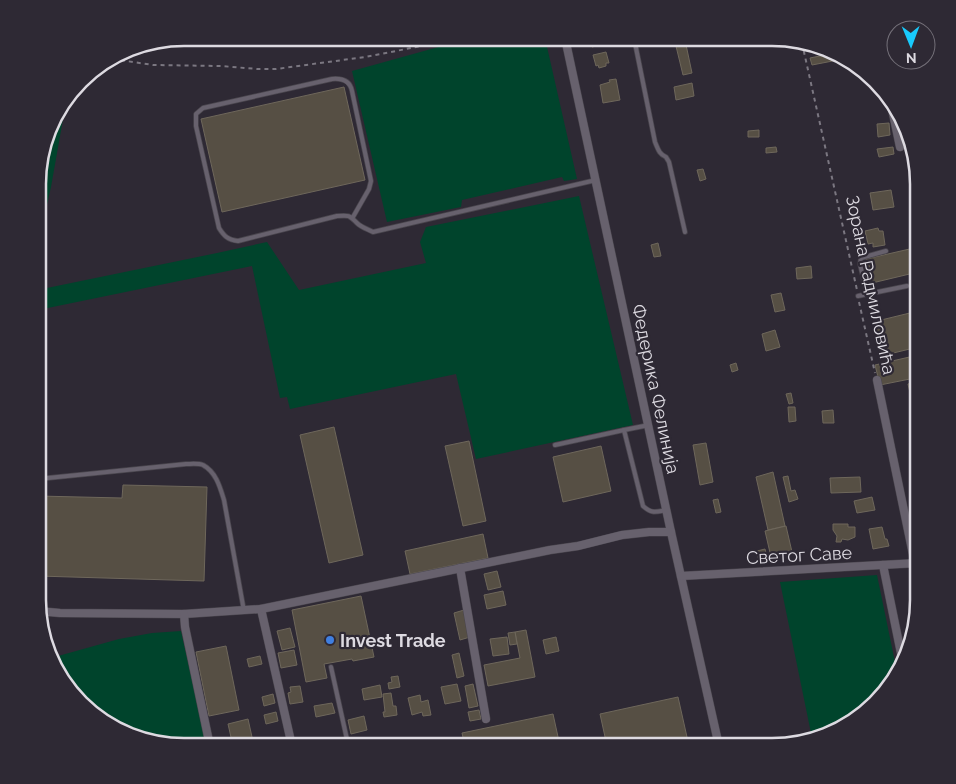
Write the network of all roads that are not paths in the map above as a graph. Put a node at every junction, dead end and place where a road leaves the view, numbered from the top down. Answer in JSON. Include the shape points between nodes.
{"nodes":[{"id":1,"x":567,"y":47,"type":"edge"},
{"id":2,"x":636,"y":47,"type":"edge"},
{"id":3,"x":895,"y":124,"type":"edge"},
{"id":4,"x":900,"y":147,"type":"dead end"},
{"id":5,"x":596,"y":180,"type":"junction"},
{"id":6,"x":353,"y":217,"type":"junction"},
{"id":7,"x":685,"y":232,"type":"dead end"},
{"id":8,"x":886,"y":251,"type":"dead end"},
{"id":9,"x":907,"y":286,"type":"dead end"},
{"id":10,"x":867,"y":294,"type":"junction"},
{"id":11,"x":858,"y":296,"type":"road end"},
{"id":12,"x":876,"y":380,"type":"road end"},
{"id":13,"x":649,"y":425,"type":"junction"},
{"id":14,"x":624,"y":430,"type":"junction"},
{"id":15,"x":555,"y":445,"type":"dead end"},
{"id":16,"x":47,"y":478,"type":"edge"},
{"id":17,"x":667,"y":510,"type":"junction"},
{"id":18,"x":671,"y":532,"type":"junction"},
{"id":19,"x":910,"y":536,"type":"edge"},
{"id":20,"x":910,"y":564,"type":"edge"},
{"id":21,"x":883,"y":565,"type":"junction"},
{"id":22,"x":460,"y":568,"type":"junction"},
{"id":23,"x":681,"y":576,"type":"junction"},
{"id":24,"x":261,"y":608,"type":"junction"},
{"id":25,"x":244,"y":610,"type":"junction"},
{"id":26,"x":47,"y":612,"type":"edge"},
{"id":27,"x":184,"y":614,"type":"junction"},
{"id":28,"x":900,"y":649,"type":"edge"},
{"id":29,"x":332,"y":667,"type":"dead end"},
{"id":30,"x":486,"y":719,"type":"dead end"},
{"id":31,"x":717,"y":737,"type":"edge"},
{"id":32,"x":208,"y":738,"type":"edge"},
{"id":33,"x":290,"y":738,"type":"edge"},
{"id":34,"x":347,"y":738,"type":"edge"}],
"edges":[{"from":1,"to":5,"type":"street","name":"Федерика Фелинија"},
{"from":2,"to":7,"type":"lane","via":[[655,142],[668,162]]},
{"from":3,"to":4,"type":"street"},
{"from":5,"to":6,"type":"lane","via":[[373,232]]},
{"from":5,"to":13,"type":"street","name":"Федерика Фелинија"},
{"from":6,"to":6,"type":"lane","via":[[337,216],[238,241],[230,240],[219,228],[195,122],[196,114],[203,108],[332,79],[347,81],[351,85],[372,181]]},
{"from":8,"to":10,"type":"lane","via":[[861,258]]},
{"from":9,"to":10,"type":"lane"},
{"from":10,"to":11,"type":"lane"},
{"from":12,"to":19,"type":"street","name":"Зорана Радмиловића"},
{"from":13,"to":14,"type":"lane"},
{"from":13,"to":17,"type":"street","name":"Федерика Фелинија"},
{"from":14,"to":15,"type":"lane"},
{"from":14,"to":17,"type":"lane","via":[[643,506],[654,513]]},
{"from":16,"to":25,"type":"lane","via":[[202,464],[220,484]]},
{"from":17,"to":18,"type":"street","name":"Федерика Фелинија"},
{"from":18,"to":22,"type":"street","via":[[622,535]]},
{"from":18,"to":23,"type":"street","name":"Федерика Фелинија"},
{"from":20,"to":21,"type":"street","name":"Светог Саве"},
{"from":21,"to":23,"type":"street","name":"Светог Саве"},
{"from":21,"to":28,"type":"street"},
{"from":22,"to":24,"type":"street"},
{"from":22,"to":30,"type":"street"},
{"from":23,"to":31,"type":"street","name":"Федерика Фелинија"},
{"from":24,"to":25,"type":"street"},
{"from":24,"to":33,"type":"street"},
{"from":25,"to":27,"type":"street"},
{"from":26,"to":27,"type":"street"},
{"from":27,"to":32,"type":"street"},
{"from":29,"to":34,"type":"lane"}]}
